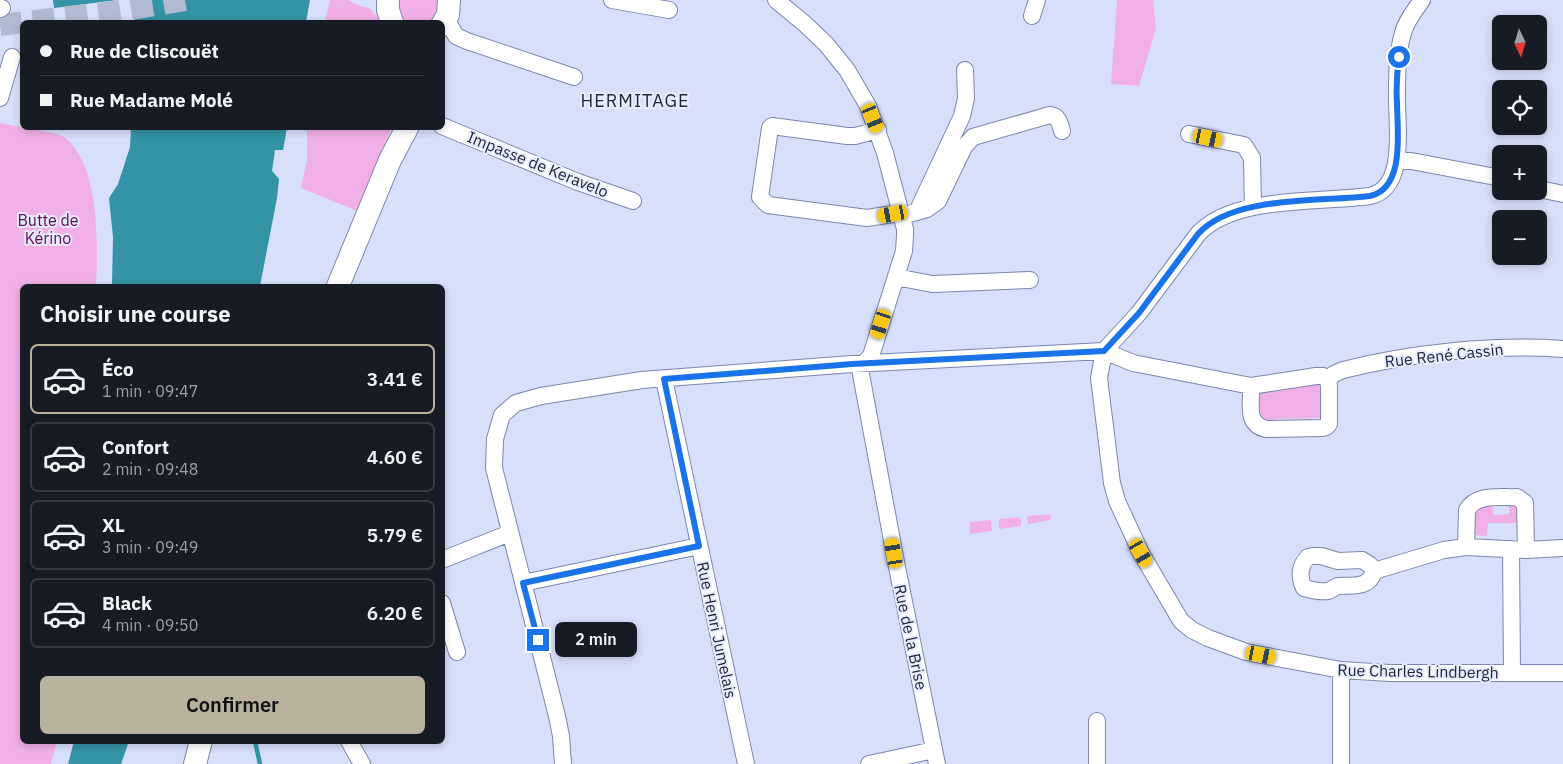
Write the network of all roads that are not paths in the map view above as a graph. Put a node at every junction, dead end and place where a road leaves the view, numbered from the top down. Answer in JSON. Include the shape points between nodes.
{"nodes":[{"id":1,"x":388,"y":0,"type":"edge"},
{"id":2,"x":467,"y":0,"type":"edge"},
{"id":3,"x":612,"y":0,"type":"edge"},
{"id":4,"x":776,"y":0,"type":"edge"},
{"id":5,"x":1037,"y":0,"type":"edge"},
{"id":6,"x":1422,"y":0,"type":"edge"},
{"id":7,"x":670,"y":10,"type":"dead end"},
{"id":8,"x":446,"y":15,"type":"edge"},
{"id":9,"x":1032,"y":16,"type":"dead end"},
{"id":10,"x":391,"y":20,"type":"edge"},
{"id":11,"x":12,"y":57,"type":"dead end"},
{"id":12,"x":965,"y":70,"type":"dead end"},
{"id":13,"x":574,"y":77,"type":"dead end"},
{"id":14,"x":0,"y":98,"type":"edge"},
{"id":15,"x":445,"y":127,"type":"edge"},
{"id":16,"x":398,"y":130,"type":"edge"},
{"id":17,"x":406,"y":130,"type":"edge"},
{"id":18,"x":878,"y":130,"type":"junction"},
{"id":19,"x":1062,"y":131,"type":"dead end"},
{"id":20,"x":1189,"y":134,"type":"dead end"},
{"id":21,"x":390,"y":160,"type":"junction"},
{"id":22,"x":1396,"y":161,"type":"junction"},
{"id":23,"x":1492,"y":176,"type":"edge"},
{"id":24,"x":1547,"y":191,"type":"edge"},
{"id":25,"x":1563,"y":194,"type":"edge"},
{"id":26,"x":633,"y":201,"type":"dead end"},
{"id":27,"x":1253,"y":207,"type":"junction"},
{"id":28,"x":909,"y":213,"type":"junction"},
{"id":29,"x":896,"y":277,"type":"junction"},
{"id":30,"x":1030,"y":280,"type":"dead end"},
{"id":31,"x":339,"y":284,"type":"edge"},
{"id":32,"x":1563,"y":349,"type":"edge"},
{"id":33,"x":1104,"y":351,"type":"junction"},
{"id":34,"x":863,"y":364,"type":"junction"},
{"id":35,"x":664,"y":379,"type":"junction"},
{"id":36,"x":1328,"y":379,"type":"junction"},
{"id":37,"x":1250,"y":386,"type":"junction"},
{"id":38,"x":510,"y":533,"type":"junction"},
{"id":39,"x":699,"y":546,"type":"junction"},
{"id":40,"x":1466,"y":547,"type":"junction"},
{"id":41,"x":1563,"y":548,"type":"edge"},
{"id":42,"x":1519,"y":550,"type":"junction"},
{"id":43,"x":445,"y":559,"type":"edge"},
{"id":44,"x":1374,"y":571,"type":"dead end"},
{"id":45,"x":523,"y":583,"type":"junction"},
{"id":46,"x":445,"y":613,"type":"edge"},
{"id":47,"x":457,"y":652,"type":"dead end"},
{"id":48,"x":1341,"y":670,"type":"junction"},
{"id":49,"x":1512,"y":673,"type":"junction"},
{"id":50,"x":1563,"y":673,"type":"edge"},
{"id":51,"x":1097,"y":721,"type":"dead end"},
{"id":52,"x":200,"y":744,"type":"edge"},
{"id":53,"x":351,"y":744,"type":"edge"},
{"id":54,"x":935,"y":757,"type":"edge"},
{"id":55,"x":195,"y":764,"type":"edge"},
{"id":56,"x":362,"y":764,"type":"edge"},
{"id":57,"x":563,"y":764,"type":"edge"},
{"id":58,"x":746,"y":764,"type":"edge"},
{"id":59,"x":869,"y":764,"type":"edge"},
{"id":60,"x":1097,"y":764,"type":"edge"},
{"id":61,"x":1341,"y":764,"type":"edge"}],
"edges":[{"from":1,"to":10,"type":"main road"},
{"from":2,"to":8,"type":"main road"},
{"from":3,"to":7,"type":"street"},
{"from":4,"to":18,"type":"street","via":[[826,44],[847,70]]},
{"from":5,"to":9,"type":"street"},
{"from":6,"to":22,"type":"street","via":[[1406,25],[1401,42],[1397,72]]},
{"from":8,"to":13,"type":"street","via":[[456,36],[466,41]]},
{"from":11,"to":14,"type":"street"},
{"from":12,"to":28,"type":"street","via":[[966,98],[962,116]]},
{"from":15,"to":26,"type":"street","name":"Impasse de Keravelo"},
{"from":16,"to":21,"type":"main road"},
{"from":17,"to":21,"type":"main road"},
{"from":18,"to":28,"type":"street"},
{"from":18,"to":28,"type":"street","via":[[847,136],[772,126],[760,197],[768,206],[867,218]]},
{"from":19,"to":28,"type":"street","via":[[1059,121],[1050,115],[973,137],[964,147],[938,201],[927,209]]},
{"from":20,"to":27,"type":"street","via":[[1244,145],[1252,158]]},
{"from":21,"to":31,"type":"main road"},
{"from":22,"to":23,"type":"street"},
{"from":22,"to":27,"type":"street","via":[[1390,180],[1376,195]]},
{"from":24,"to":25,"type":"street"},
{"from":27,"to":33,"type":"street","via":[[1220,217],[1204,228],[1139,313]]},
{"from":28,"to":29,"type":"street","via":[[904,251]]},
{"from":29,"to":30,"type":"street","via":[[932,284]]},
{"from":29,"to":34,"type":"street","via":[[871,356]]},
{"from":32,"to":36,"type":"street","name":"Rue René Cassin","via":[[1518,348],[1422,354],[1343,370]]},
{"from":33,"to":34,"type":"street"},
{"from":33,"to":37,"type":"street","name":"Rue René Cassin","via":[[1133,363]]},
{"from":33,"to":48,"type":"street","name":"Rue Charles Lindbergh","via":[[1099,378],[1117,501],[1141,553],[1181,621],[1208,638],[1246,652]]},
{"from":34,"to":35,"type":"street"},
{"from":34,"to":54,"type":"street","name":"Rue de la Brise","via":[[860,369]]},
{"from":35,"to":38,"type":"street","via":[[540,396],[508,408],[497,427],[493,461]]},
{"from":35,"to":39,"type":"street","name":"Rue Henri Jumelais"},
{"from":36,"to":37,"type":"street","name":"Rue René Cassin","via":[[1316,376]]},
{"from":36,"to":37,"type":"street","via":[[1329,424],[1322,428],[1258,427],[1252,419]]},
{"from":38,"to":43,"type":"street"},
{"from":38,"to":45,"type":"street"},
{"from":39,"to":45,"type":"street"},
{"from":39,"to":58,"type":"street","name":"Rue Henri Jumelais"},
{"from":40,"to":42,"type":"street"},
{"from":40,"to":42,"type":"street","via":[[1467,510],[1470,505],[1484,498],[1517,497],[1525,503]]},
{"from":40,"to":44,"type":"street","via":[[1444,550]]},
{"from":41,"to":42,"type":"street"},
{"from":42,"to":49,"type":"street"},
{"from":45,"to":57,"type":"street","via":[[557,716]]},
{"from":46,"to":47,"type":"street"},
{"from":48,"to":49,"type":"street","name":"Rue Charles Lindbergh"},
{"from":48,"to":61,"type":"street"},
{"from":49,"to":50,"type":"street","name":"Rue Charles Lindbergh"},
{"from":51,"to":60,"type":"street"},
{"from":52,"to":55,"type":"main road"},
{"from":53,"to":56,"type":"street"},
{"from":54,"to":59,"type":"street"}]}
